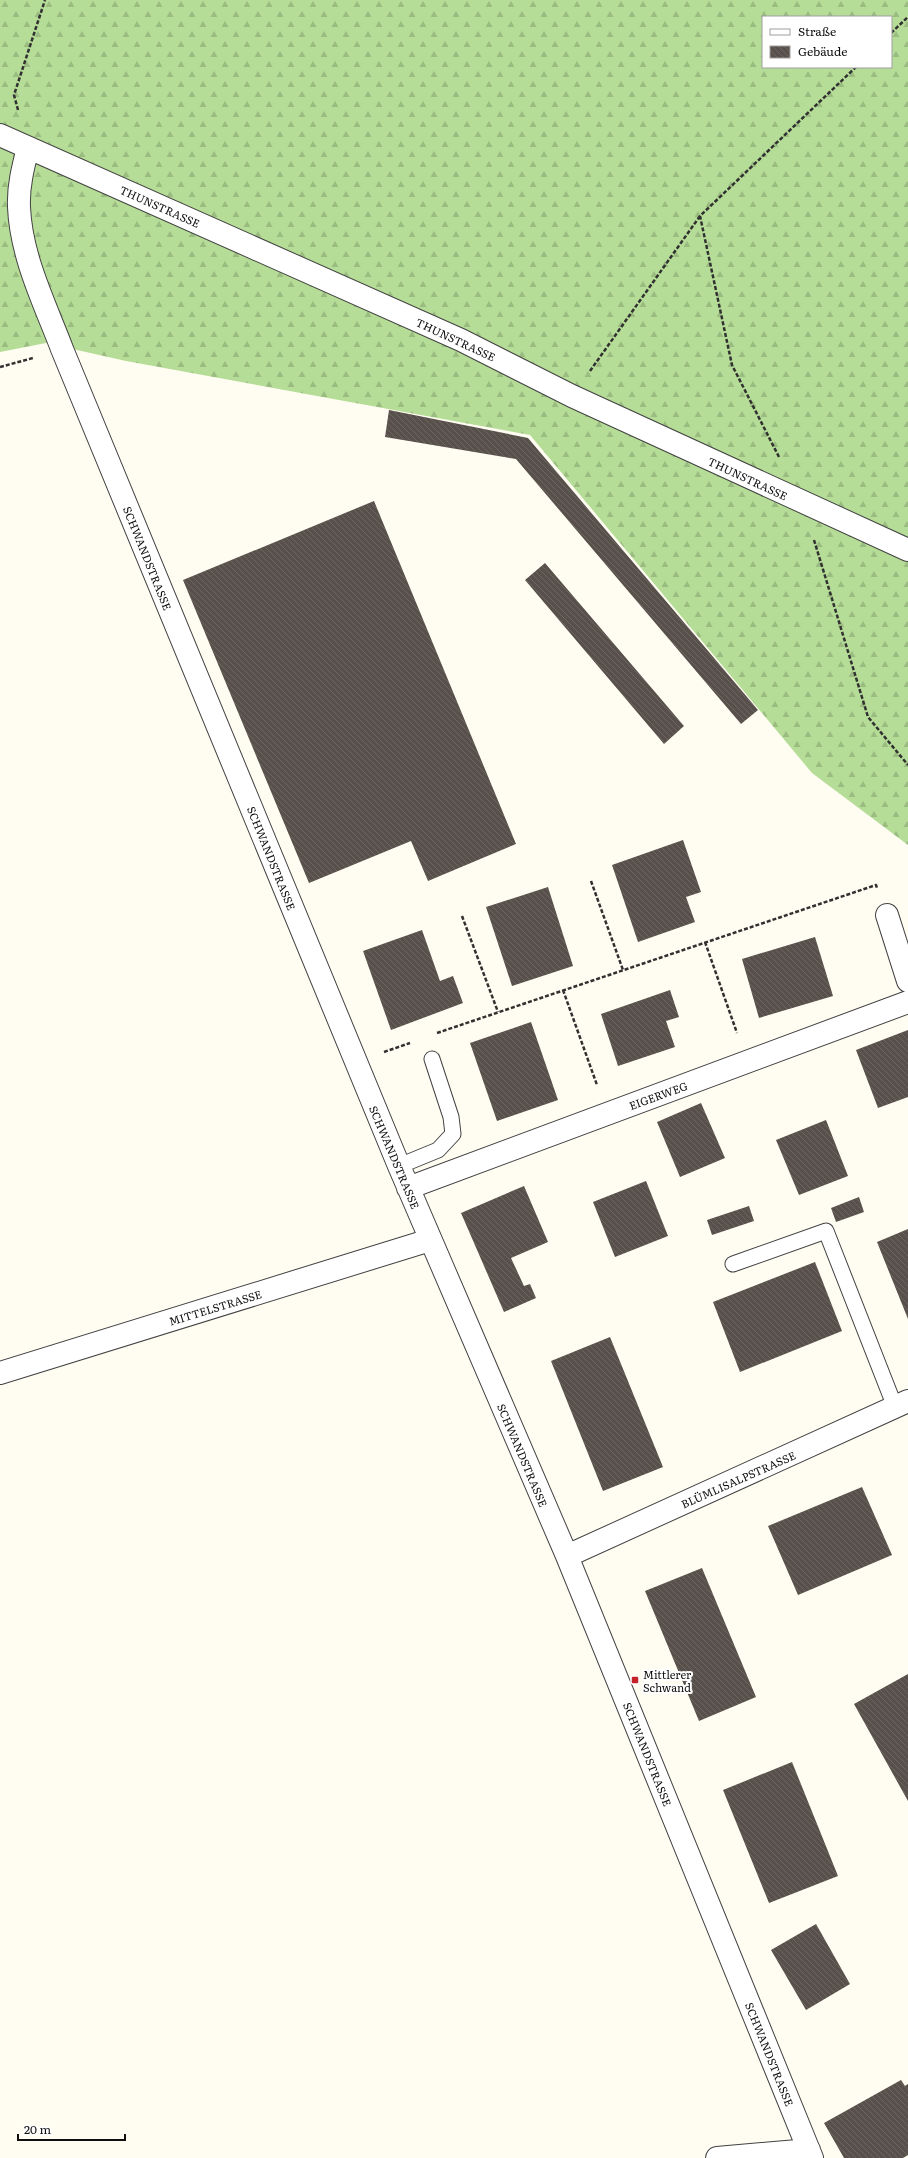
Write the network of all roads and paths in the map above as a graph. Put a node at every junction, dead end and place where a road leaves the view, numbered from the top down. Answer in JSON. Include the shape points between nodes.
{"nodes":[{"id":1,"x":45,"y":0,"type":"edge"},
{"id":2,"x":908,"y":17,"type":"edge"},
{"id":3,"x":892,"y":33,"type":"edge"},
{"id":4,"x":855,"y":68,"type":"edge"},
{"id":5,"x":0,"y":135,"type":"edge"},
{"id":6,"x":28,"y":148,"type":"junction"},
{"id":7,"x":700,"y":216,"type":"junction"},
{"id":8,"x":572,"y":396,"type":"junction"},
{"id":9,"x":781,"y":461,"type":"dead end"},
{"id":10,"x":802,"y":502,"type":"junction"},
{"id":11,"x":908,"y":550,"type":"edge"},
{"id":12,"x":908,"y":766,"type":"edge"},
{"id":13,"x":591,"y":881,"type":"dead end"},
{"id":14,"x":887,"y":915,"type":"joint"},
{"id":15,"x":462,"y":916,"type":"dead end"},
{"id":16,"x":705,"y":942,"type":"junction"},
{"id":17,"x":623,"y":970,"type":"junction"},
{"id":18,"x":908,"y":981,"type":"edge"},
{"id":19,"x":564,"y":990,"type":"junction"},
{"id":20,"x":908,"y":1002,"type":"edge"},
{"id":21,"x":498,"y":1012,"type":"junction"},
{"id":22,"x":430,"y":1036,"type":"dead end"},
{"id":23,"x":415,"y":1041,"type":"dead end"},
{"id":24,"x":432,"y":1060,"type":"dead end"},
{"id":25,"x":356,"y":1062,"type":"junction"},
{"id":26,"x":747,"y":1062,"type":"junction"},
{"id":27,"x":608,"y":1114,"type":"junction"},
{"id":28,"x":398,"y":1166,"type":"junction"},
{"id":29,"x":408,"y":1188,"type":"junction"},
{"id":30,"x":430,"y":1240,"type":"junction"},
{"id":31,"x":732,"y":1264,"type":"dead end"},
{"id":32,"x":0,"y":1372,"type":"edge"},
{"id":33,"x":902,"y":1404,"type":"edge"},
{"id":34,"x":567,"y":1556,"type":"junction"},
{"id":35,"x":810,"y":2154,"type":"edge"},
{"id":36,"x":717,"y":2158,"type":"edge"}],
"edges":[{"from":1,"to":6,"type":"path","via":[[14,95]]},
{"from":2,"to":3,"type":"path"},
{"from":4,"to":7,"type":"path"},
{"from":5,"to":6,"type":"street","name":"THUNSTRASSE"},
{"from":6,"to":8,"type":"street","name":"THUNSTRASSE","via":[[454,337]]},
{"from":6,"to":25,"type":"street","name":"SCHWANDSTRASSE","via":[[20,186],[19,207],[29,263],[62,350]]},
{"from":7,"to":8,"type":"path"},
{"from":7,"to":9,"type":"path","via":[[732,365]]},
{"from":8,"to":10,"type":"street","name":"THUNSTRASSE"},
{"from":10,"to":11,"type":"street","name":"THUNSTRASSE"},
{"from":10,"to":12,"type":"path","via":[[868,717]]},
{"from":13,"to":17,"type":"path"},
{"from":14,"to":16,"type":"path","via":[[876,885]]},
{"from":14,"to":18,"type":"street"},
{"from":15,"to":21,"type":"path"},
{"from":16,"to":17,"type":"path"},
{"from":16,"to":26,"type":"path"},
{"from":17,"to":19,"type":"path"},
{"from":19,"to":21,"type":"path"},
{"from":19,"to":27,"type":"path"},
{"from":20,"to":26,"type":"street","name":"EIGERWEG"},
{"from":21,"to":22,"type":"path"},
{"from":23,"to":25,"type":"path"},
{"from":24,"to":28,"type":"lane","via":[[451,1117],[453,1134],[438,1150]]},
{"from":25,"to":28,"type":"street","name":"SCHWANDSTRASSE"},
{"from":26,"to":27,"type":"street","name":"EIGERWEG"},
{"from":27,"to":29,"type":"street","name":"EIGERWEG"},
{"from":28,"to":29,"type":"street","name":"SCHWANDSTRASSE"},
{"from":29,"to":30,"type":"street","name":"SCHWANDSTRASSE"},
{"from":30,"to":32,"type":"street","name":"MITTELSTRASSE"},
{"from":30,"to":34,"type":"street","name":"SCHWANDSTRASSE"},
{"from":31,"to":33,"type":"lane","via":[[826,1231]]},
{"from":33,"to":34,"type":"street","name":"BLÜMLISALPSTRASSE"},
{"from":34,"to":35,"type":"street","name":"SCHWANDSTRASSE"},
{"from":35,"to":36,"type":"street"}]}
